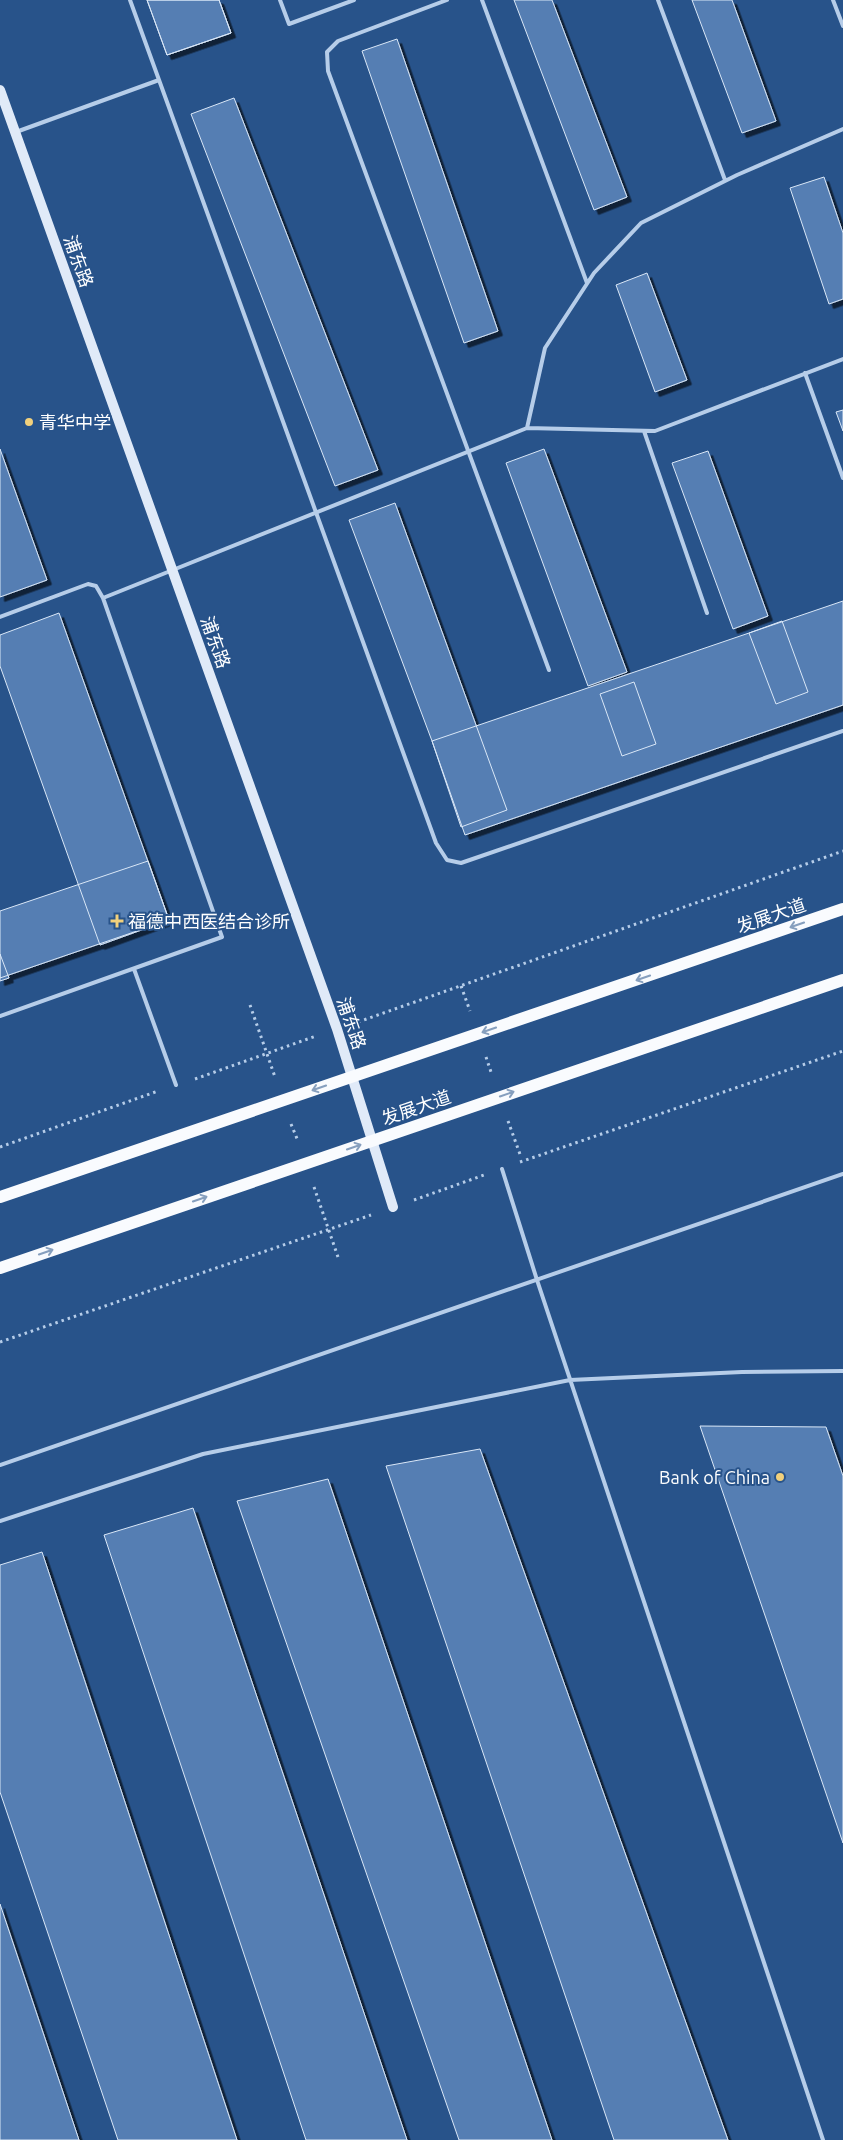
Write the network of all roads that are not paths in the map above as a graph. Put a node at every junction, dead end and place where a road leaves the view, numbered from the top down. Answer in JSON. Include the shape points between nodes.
{"nodes":[{"id":1,"x":130,"y":0,"type":"edge"},
{"id":2,"x":280,"y":0,"type":"edge"},
{"id":3,"x":354,"y":0,"type":"edge"},
{"id":4,"x":447,"y":0,"type":"edge"},
{"id":5,"x":482,"y":0,"type":"edge"},
{"id":6,"x":658,"y":0,"type":"edge"},
{"id":7,"x":833,"y":0,"type":"edge"},
{"id":8,"x":843,"y":26,"type":"edge"},
{"id":9,"x":159,"y":80,"type":"junction"},
{"id":10,"x":0,"y":90,"type":"edge"},
{"id":11,"x":843,"y":129,"type":"edge"},
{"id":12,"x":15,"y":132,"type":"junction"},
{"id":13,"x":724,"y":180,"type":"junction"},
{"id":14,"x":587,"y":283,"type":"junction"},
{"id":15,"x":843,"y":359,"type":"edge"},
{"id":16,"x":805,"y":373,"type":"junction"},
{"id":17,"x":527,"y":428,"type":"junction"},
{"id":18,"x":644,"y":431,"type":"junction"},
{"id":19,"x":470,"y":452,"type":"junction"},
{"id":20,"x":843,"y":478,"type":"edge"},
{"id":21,"x":316,"y":512,"type":"junction"},
{"id":22,"x":172,"y":569,"type":"junction"},
{"id":23,"x":103,"y":598,"type":"junction"},
{"id":24,"x":707,"y":613,"type":"dead end"},
{"id":25,"x":0,"y":617,"type":"edge"},
{"id":26,"x":549,"y":670,"type":"dead end"},
{"id":27,"x":843,"y":731,"type":"edge"},
{"id":28,"x":843,"y":909,"type":"edge"},
{"id":29,"x":134,"y":968,"type":"junction"},
{"id":30,"x":843,"y":980,"type":"edge"},
{"id":31,"x":0,"y":1016,"type":"edge"},
{"id":32,"x":353,"y":1077,"type":"junction"},
{"id":33,"x":176,"y":1085,"type":"road end"},
{"id":34,"x":374,"y":1140,"type":"junction"},
{"id":35,"x":502,"y":1169,"type":"road end"},
{"id":36,"x":843,"y":1174,"type":"edge"},
{"id":37,"x":0,"y":1197,"type":"edge"},
{"id":38,"x":393,"y":1207,"type":"road end"},
{"id":39,"x":0,"y":1268,"type":"edge"},
{"id":40,"x":537,"y":1280,"type":"junction"},
{"id":41,"x":843,"y":1371,"type":"edge"},
{"id":42,"x":570,"y":1380,"type":"junction"},
{"id":43,"x":0,"y":1465,"type":"edge"},
{"id":44,"x":0,"y":1521,"type":"edge"},
{"id":45,"x":823,"y":2140,"type":"edge"}],
"edges":[{"from":1,"to":9,"type":"lane"},
{"from":2,"to":3,"type":"lane","via":[[289,24]]},
{"from":4,"to":19,"type":"lane","via":[[338,41],[327,52],[328,71]]},
{"from":5,"to":14,"type":"lane"},
{"from":6,"to":13,"type":"lane"},
{"from":7,"to":8,"type":"lane"},
{"from":9,"to":12,"type":"lane"},
{"from":9,"to":21,"type":"lane"},
{"from":10,"to":12,"type":"street","name":"浦东路"},
{"from":11,"to":13,"type":"lane"},
{"from":12,"to":22,"type":"street","name":"浦东路"},
{"from":13,"to":14,"type":"lane","via":[[641,223]]},
{"from":14,"to":17,"type":"lane","via":[[545,348]]},
{"from":15,"to":16,"type":"lane"},
{"from":16,"to":18,"type":"lane","via":[[655,431]]},
{"from":16,"to":20,"type":"lane"},
{"from":17,"to":18,"type":"lane"},
{"from":17,"to":19,"type":"lane"},
{"from":18,"to":24,"type":"lane"},
{"from":19,"to":21,"type":"lane"},
{"from":19,"to":26,"type":"lane"},
{"from":21,"to":22,"type":"lane"},
{"from":21,"to":27,"type":"lane","via":[[436,843],[447,860],[461,863]]},
{"from":22,"to":23,"type":"lane"},
{"from":22,"to":32,"type":"street","name":"浦东路"},
{"from":23,"to":25,"type":"lane","via":[[96,586],[88,584]]},
{"from":23,"to":29,"type":"lane","via":[[222,937]]},
{"from":28,"to":32,"type":"main road","name":"发展大道","one_way":true},
{"from":29,"to":31,"type":"lane"},
{"from":29,"to":33,"type":"lane"},
{"from":34,"to":30,"type":"main road","name":"发展大道","one_way":true},
{"from":32,"to":34,"type":"street","name":"浦东路"},
{"from":32,"to":37,"type":"main road","name":"发展大道","one_way":true},
{"from":34,"to":38,"type":"street","name":"浦东路"},
{"from":39,"to":34,"type":"main road","name":"发展大道","one_way":true},
{"from":35,"to":40,"type":"lane"},
{"from":36,"to":40,"type":"lane"},
{"from":40,"to":42,"type":"lane"},
{"from":40,"to":43,"type":"lane"},
{"from":41,"to":42,"type":"lane"},
{"from":42,"to":44,"type":"lane","via":[[203,1454]]},
{"from":42,"to":45,"type":"lane"}]}
